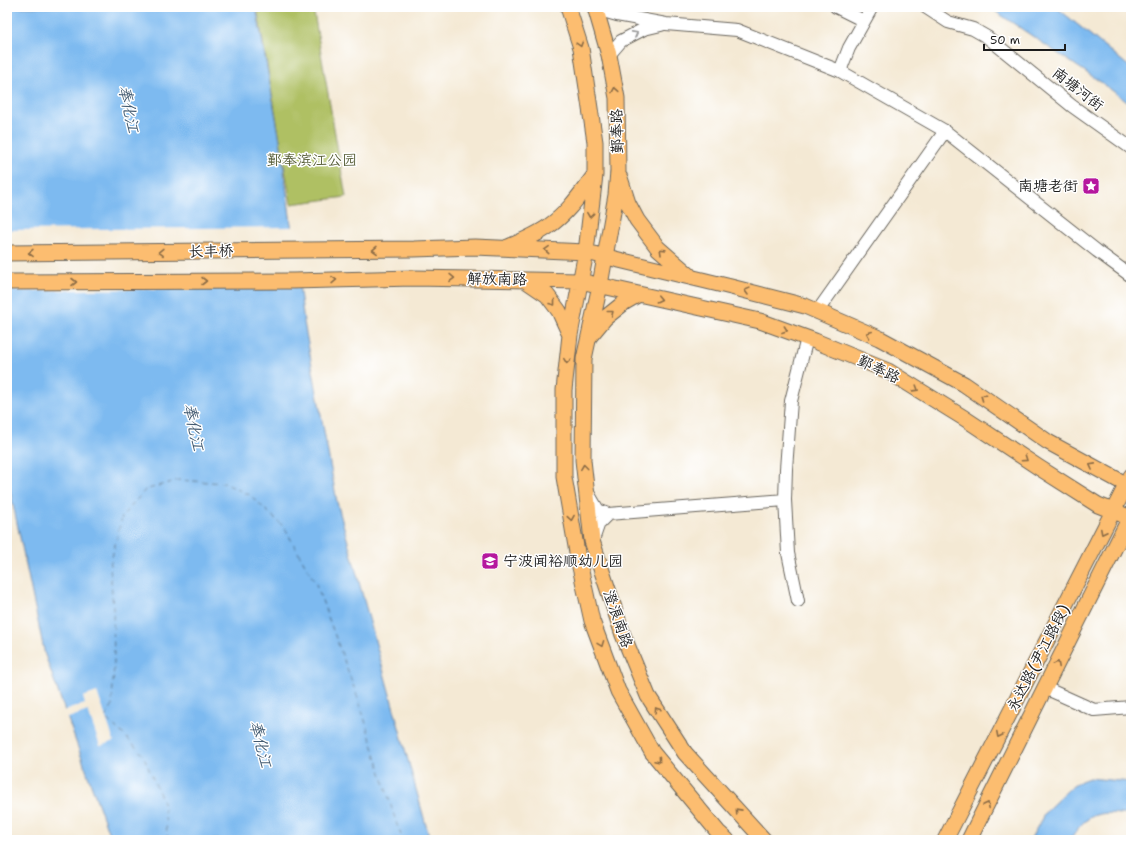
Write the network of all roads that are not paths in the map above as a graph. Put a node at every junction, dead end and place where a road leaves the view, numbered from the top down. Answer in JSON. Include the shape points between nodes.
{"nodes":[{"id":1,"x":568,"y":7,"type":"edge"},
{"id":2,"x":836,"y":7,"type":"edge"},
{"id":3,"x":872,"y":7,"type":"edge"},
{"id":4,"x":925,"y":7,"type":"edge"},
{"id":5,"x":596,"y":8,"type":"edge"},
{"id":6,"x":864,"y":21,"type":"junction"},
{"id":7,"x":666,"y":24,"type":"junction"},
{"id":8,"x":609,"y":55,"type":"junction"},
{"id":9,"x":840,"y":70,"type":"junction"},
{"id":10,"x":945,"y":131,"type":"junction"},
{"id":11,"x":1131,"y":148,"type":"edge"},
{"id":12,"x":618,"y":171,"type":"junction"},
{"id":13,"x":595,"y":175,"type":"junction"},
{"id":14,"x":506,"y":248,"type":"junction"},
{"id":15,"x":586,"y":252,"type":"junction"},
{"id":16,"x":7,"y":253,"type":"edge"},
{"id":17,"x":604,"y":256,"type":"junction"},
{"id":18,"x":1131,"y":276,"type":"edge"},
{"id":19,"x":413,"y":278,"type":"joint"},
{"id":20,"x":691,"y":278,"type":"junction"},
{"id":21,"x":526,"y":280,"type":"junction"},
{"id":22,"x":580,"y":281,"type":"junction"},
{"id":23,"x":7,"y":282,"type":"edge"},
{"id":24,"x":600,"y":285,"type":"junction"},
{"id":25,"x":639,"y":294,"type":"junction"},
{"id":26,"x":817,"y":312,"type":"junction"},
{"id":27,"x":570,"y":335,"type":"junction"},
{"id":28,"x":588,"y":338,"type":"junction"},
{"id":29,"x":807,"y":338,"type":"junction"},
{"id":30,"x":1130,"y":483,"type":"edge"},
{"id":31,"x":586,"y":490,"type":"junction"},
{"id":32,"x":785,"y":500,"type":"junction"},
{"id":33,"x":1114,"y":511,"type":"junction"},
{"id":34,"x":608,"y":514,"type":"junction"},
{"id":35,"x":1131,"y":517,"type":"edge"},
{"id":36,"x":592,"y":541,"type":"junction"},
{"id":37,"x":798,"y":602,"type":"dead end"},
{"id":38,"x":1045,"y":688,"type":"junction"},
{"id":39,"x":1131,"y":707,"type":"edge"},
{"id":40,"x":727,"y":840,"type":"edge"},
{"id":41,"x":764,"y":840,"type":"edge"},
{"id":42,"x":945,"y":840,"type":"edge"},
{"id":43,"x":969,"y":840,"type":"edge"}],
"edges":[{"from":1,"to":13,"type":"main road","name":"鄞奉路","one_way":true,"via":[[581,48],[595,142]]},
{"from":2,"to":6,"type":"street"},
{"from":3,"to":6,"type":"street"},
{"from":4,"to":11,"type":"street","name":"南塘河街","via":[[948,22],[973,29],[986,36],[1072,106]]},
{"from":5,"to":7,"type":"street","via":[[617,15]]},
{"from":5,"to":8,"type":"main road","name":"鄞奉路"},
{"from":6,"to":9,"type":"street"},
{"from":8,"to":7,"type":"street","one_way":true,"via":[[621,41],[644,29]]},
{"from":7,"to":9,"type":"street","via":[[737,30]]},
{"from":12,"to":8,"type":"main road","name":"鄞奉路","one_way":true,"via":[[617,98]]},
{"from":9,"to":10,"type":"street"},
{"from":10,"to":18,"type":"street"},
{"from":10,"to":26,"type":"street"},
{"from":12,"to":17,"type":"main road","name":"鄞奉路"},
{"from":20,"to":12,"type":"main road","one_way":true,"via":[[658,248],[637,220],[628,203]]},
{"from":13,"to":14,"type":"main road","via":[[570,208],[550,226]]},
{"from":13,"to":15,"type":"main road","name":"鄞奉路","one_way":true},
{"from":15,"to":14,"type":"main road","name":"长丰桥","one_way":true},
{"from":14,"to":16,"type":"main road","name":"长丰桥","one_way":true},
{"from":15,"to":17,"type":"main road","name":"鄞奉路"},
{"from":15,"to":22,"type":"main road","name":"鄞奉路"},
{"from":17,"to":20,"type":"main road","name":"鄞奉路"},
{"from":17,"to":24,"type":"main road","name":"鄞奉路"},
{"from":19,"to":21,"type":"main road","name":"解放南路","one_way":true},
{"from":23,"to":19,"type":"main road","name":"长丰桥","one_way":true},
{"from":26,"to":20,"type":"main road","name":"鄞奉路","one_way":true,"via":[[798,304]]},
{"from":21,"to":22,"type":"main road","name":"解放南路"},
{"from":21,"to":27,"type":"main road","one_way":true,"via":[[547,295],[559,311]]},
{"from":22,"to":24,"type":"main road","name":"鄞奉路"},
{"from":22,"to":27,"type":"main road","name":"澄浪南路"},
{"from":24,"to":25,"type":"main road","name":"鄞奉路"},
{"from":24,"to":28,"type":"main road","name":"澄浪南路"},
{"from":28,"to":25,"type":"main road","one_way":true,"via":[[604,318]]},
{"from":25,"to":29,"type":"main road","name":"鄞奉路","one_way":true,"via":[[760,321]]},
{"from":30,"to":26,"type":"main road","name":"鄞奉路","one_way":true,"via":[[1048,442],[964,384],[879,338]]},
{"from":27,"to":40,"type":"main road","name":"澄浪南路","one_way":true,"via":[[564,390],[564,477],[592,621],[618,691],[652,752]]},
{"from":31,"to":28,"type":"main road","name":"澄浪南路","one_way":true,"via":[[583,460],[584,359]]},
{"from":29,"to":32,"type":"street","via":[[791,401]]},
{"from":29,"to":33,"type":"main road","name":"鄞奉路","one_way":true,"via":[[888,371],[1038,468],[1098,505]]},
{"from":30,"to":33,"type":"main road","name":"永达路(尹江路段)"},
{"from":31,"to":34,"type":"street","via":[[598,510]]},
{"from":31,"to":36,"type":"main road","name":"澄浪南路"},
{"from":32,"to":34,"type":"street"},
{"from":32,"to":37,"type":"street","via":[[788,553]]},
{"from":33,"to":35,"type":"main road","name":"鄞奉路"},
{"from":33,"to":42,"type":"main road","name":"永达路(尹江路段)","one_way":true},
{"from":34,"to":36,"type":"street","via":[[598,523]]},
{"from":38,"to":35,"type":"main road","name":"永达路(尹江路段)","one_way":true},
{"from":41,"to":36,"type":"main road","name":"澄浪南路","one_way":true,"via":[[685,753],[648,696],[623,635]]},
{"from":38,"to":39,"type":"street","via":[[1094,710]]},
{"from":43,"to":38,"type":"main road","name":"永达路(尹江路段)","one_way":true}]}
